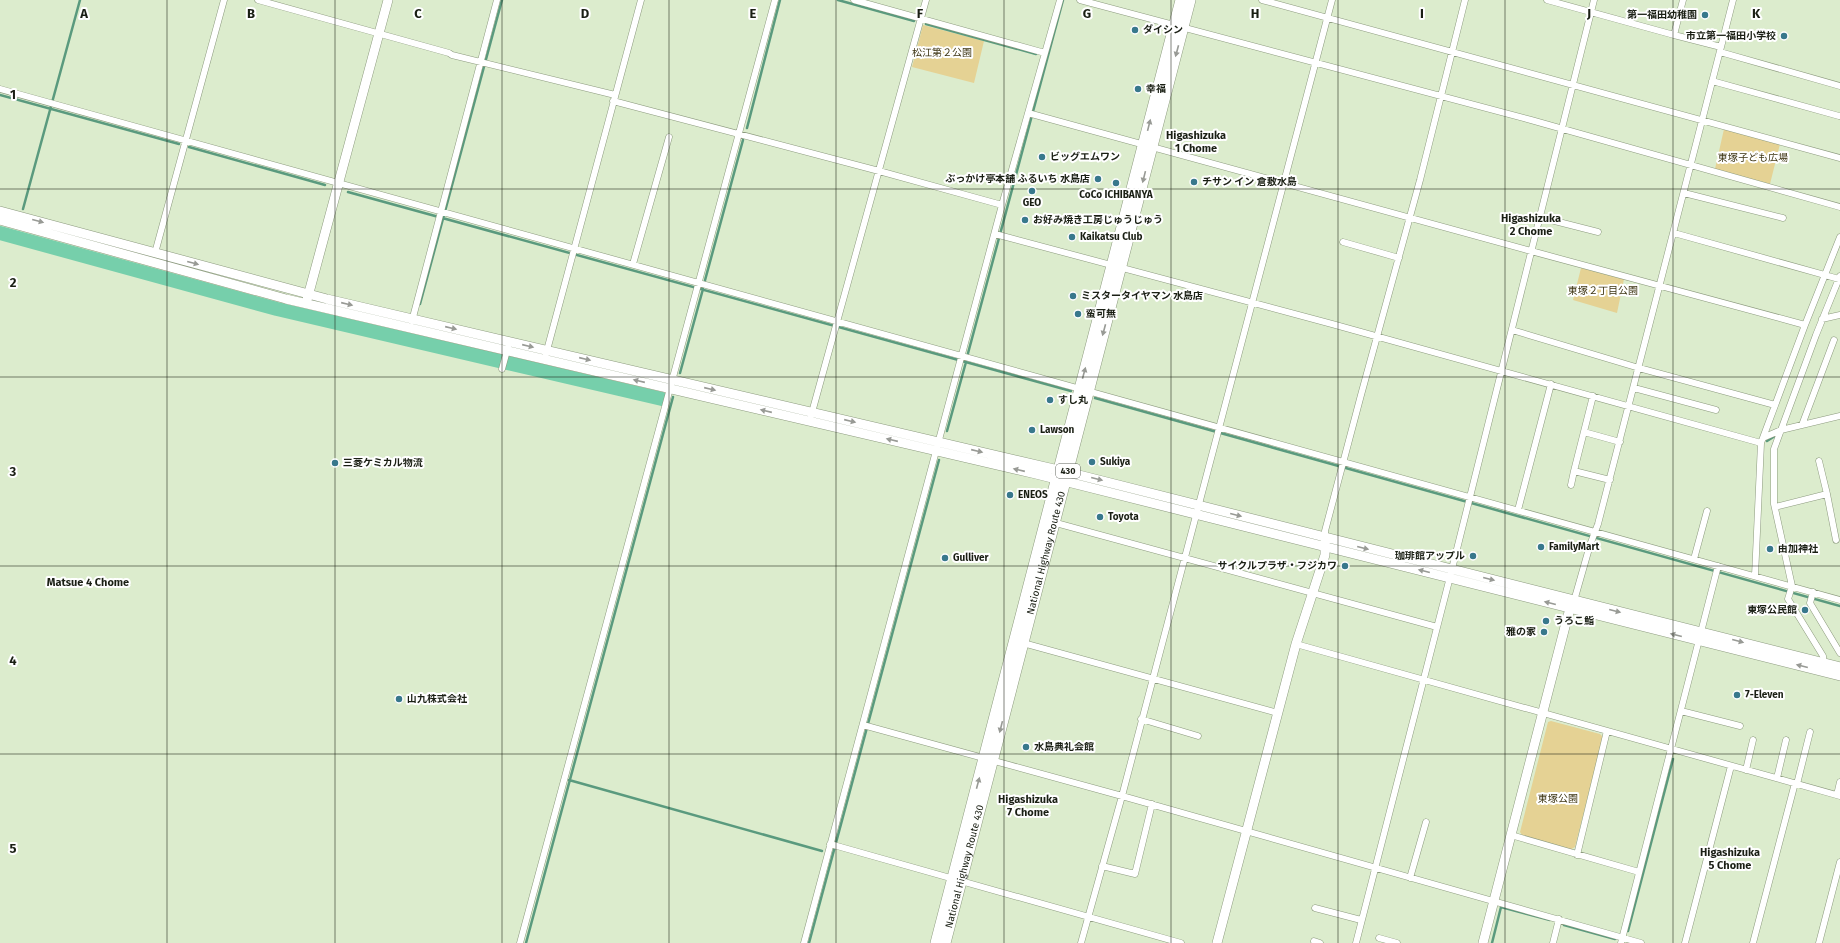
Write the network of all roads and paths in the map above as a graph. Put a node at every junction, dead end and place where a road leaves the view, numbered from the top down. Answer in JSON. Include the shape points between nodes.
{"nodes":[{"id":1,"x":224,"y":0,"type":"edge"},
{"id":2,"x":258,"y":0,"type":"edge"},
{"id":3,"x":388,"y":0,"type":"edge"},
{"id":4,"x":497,"y":0,"type":"edge"},
{"id":5,"x":641,"y":0,"type":"edge"},
{"id":6,"x":775,"y":0,"type":"edge"},
{"id":7,"x":854,"y":0,"type":"edge"},
{"id":8,"x":926,"y":0,"type":"edge"},
{"id":9,"x":1060,"y":0,"type":"edge"},
{"id":10,"x":1080,"y":0,"type":"edge"},
{"id":11,"x":1181,"y":0,"type":"edge"},
{"id":12,"x":1190,"y":0,"type":"edge"},
{"id":13,"x":1262,"y":0,"type":"edge"},
{"id":14,"x":1332,"y":0,"type":"edge"},
{"id":15,"x":1466,"y":0,"type":"edge"},
{"id":16,"x":1547,"y":0,"type":"edge"},
{"id":17,"x":1594,"y":0,"type":"edge"},
{"id":18,"x":1683,"y":0,"type":"edge"},
{"id":19,"x":1733,"y":0,"type":"edge"},
{"id":20,"x":1591,"y":13,"type":"junction"},
{"id":21,"x":920,"y":18,"type":"junction"},
{"id":22,"x":1328,"y":18,"type":"junction"},
{"id":23,"x":1179,"y":26,"type":"junction"},
{"id":24,"x":379,"y":33,"type":"junction"},
{"id":25,"x":1674,"y":34,"type":"junction"},
{"id":26,"x":1720,"y":49,"type":"junction"},
{"id":27,"x":1453,"y":52,"type":"junction"},
{"id":28,"x":1045,"y":53,"type":"junction"},
{"id":29,"x":483,"y":63,"type":"junction"},
{"id":30,"x":1316,"y":63,"type":"junction"},
{"id":31,"x":1712,"y":81,"type":"junction"},
{"id":32,"x":1573,"y":85,"type":"junction"},
{"id":33,"x":1840,"y":86,"type":"edge"},
{"id":34,"x":0,"y":89,"type":"edge"},
{"id":35,"x":1442,"y":96,"type":"junction"},
{"id":36,"x":614,"y":98,"type":"junction"},
{"id":37,"x":1031,"y":114,"type":"junction"},
{"id":38,"x":1839,"y":116,"type":"edge"},
{"id":39,"x":1702,"y":120,"type":"junction"},
{"id":40,"x":1561,"y":130,"type":"junction"},
{"id":41,"x":740,"y":134,"type":"junction"},
{"id":42,"x":669,"y":136,"type":"dead end"},
{"id":43,"x":187,"y":140,"type":"junction"},
{"id":44,"x":1148,"y":146,"type":"junction"},
{"id":45,"x":1840,"y":158,"type":"edge"},
{"id":46,"x":1691,"y":166,"type":"junction"},
{"id":47,"x":879,"y":170,"type":"junction"},
{"id":48,"x":340,"y":183,"type":"junction"},
{"id":49,"x":1284,"y":183,"type":"junction"},
{"id":50,"x":1684,"y":193,"type":"junction"},
{"id":51,"x":1002,"y":205,"type":"junction"},
{"id":52,"x":1840,"y":207,"type":"edge"},
{"id":53,"x":0,"y":211,"type":"edge"},
{"id":54,"x":442,"y":214,"type":"junction"},
{"id":55,"x":1539,"y":217,"type":"junction"},
{"id":56,"x":1409,"y":218,"type":"junction"},
{"id":57,"x":1783,"y":218,"type":"dead end"},
{"id":58,"x":0,"y":220,"type":"edge"},
{"id":59,"x":1598,"y":232,"type":"dead end"},
{"id":60,"x":1674,"y":233,"type":"junction"},
{"id":61,"x":998,"y":235,"type":"junction"},
{"id":62,"x":1840,"y":237,"type":"edge"},
{"id":63,"x":1344,"y":242,"type":"dead end"},
{"id":64,"x":1531,"y":251,"type":"junction"},
{"id":65,"x":573,"y":252,"type":"junction"},
{"id":66,"x":155,"y":253,"type":"junction"},
{"id":67,"x":1399,"y":258,"type":"junction"},
{"id":68,"x":633,"y":264,"type":"junction"},
{"id":69,"x":1117,"y":266,"type":"junction"},
{"id":70,"x":1825,"y":275,"type":"junction"},
{"id":71,"x":1839,"y":277,"type":"edge"},
{"id":72,"x":701,"y":285,"type":"junction"},
{"id":73,"x":1661,"y":286,"type":"junction"},
{"id":74,"x":1816,"y":297,"type":"junction"},
{"id":75,"x":307,"y":299,"type":"junction"},
{"id":76,"x":1829,"y":302,"type":"junction"},
{"id":77,"x":1252,"y":303,"type":"junction"},
{"id":78,"x":1840,"y":315,"type":"edge"},
{"id":79,"x":1822,"y":320,"type":"junction"},
{"id":80,"x":412,"y":324,"type":"junction"},
{"id":81,"x":837,"y":325,"type":"junction"},
{"id":82,"x":1805,"y":325,"type":"junction"},
{"id":83,"x":1512,"y":330,"type":"junction"},
{"id":84,"x":1377,"y":338,"type":"junction"},
{"id":85,"x":1834,"y":340,"type":"dead end"},
{"id":86,"x":507,"y":350,"type":"junction"},
{"id":87,"x":546,"y":355,"type":"junction"},
{"id":88,"x":964,"y":359,"type":"junction"},
{"id":89,"x":1639,"y":368,"type":"junction"},
{"id":90,"x":502,"y":369,"type":"dead end"},
{"id":91,"x":1502,"y":371,"type":"junction"},
{"id":92,"x":671,"y":384,"type":"junction"},
{"id":93,"x":1551,"y":384,"type":"junction"},
{"id":94,"x":1634,"y":388,"type":"junction"},
{"id":95,"x":1084,"y":389,"type":"junction"},
{"id":96,"x":1593,"y":396,"type":"junction"},
{"id":97,"x":1775,"y":405,"type":"junction"},
{"id":98,"x":1629,"y":406,"type":"junction"},
{"id":99,"x":1716,"y":410,"type":"dead end"},
{"id":100,"x":1840,"y":416,"type":"edge"},
{"id":101,"x":811,"y":417,"type":"junction"},
{"id":102,"x":1802,"y":425,"type":"junction"},
{"id":103,"x":1218,"y":430,"type":"junction"},
{"id":104,"x":1781,"y":430,"type":"junction"},
{"id":105,"x":1584,"y":432,"type":"junction"},
{"id":106,"x":1765,"y":437,"type":"junction"},
{"id":107,"x":1620,"y":442,"type":"junction"},
{"id":108,"x":1762,"y":443,"type":"junction"},
{"id":109,"x":938,"y":447,"type":"junction"},
{"id":110,"x":1819,"y":460,"type":"dead end"},
{"id":111,"x":1343,"y":465,"type":"junction"},
{"id":112,"x":1574,"y":471,"type":"junction"},
{"id":113,"x":1062,"y":476,"type":"junction"},
{"id":114,"x":1610,"y":480,"type":"junction"},
{"id":115,"x":1571,"y":485,"type":"dead end"},
{"id":116,"x":1827,"y":494,"type":"junction"},
{"id":117,"x":1468,"y":500,"type":"junction"},
{"id":118,"x":1775,"y":507,"type":"junction"},
{"id":119,"x":1197,"y":510,"type":"junction"},
{"id":120,"x":1518,"y":510,"type":"junction"},
{"id":121,"x":1707,"y":511,"type":"dead end"},
{"id":122,"x":1056,"y":523,"type":"junction"},
{"id":123,"x":1594,"y":535,"type":"junction"},
{"id":124,"x":1836,"y":540,"type":"dead end"},
{"id":125,"x":1325,"y":542,"type":"junction"},
{"id":126,"x":1184,"y":558,"type":"junction"},
{"id":127,"x":1694,"y":559,"type":"junction"},
{"id":128,"x":1717,"y":569,"type":"junction"},
{"id":129,"x":1451,"y":574,"type":"junction"},
{"id":130,"x":1755,"y":576,"type":"junction"},
{"id":131,"x":1791,"y":590,"type":"junction"},
{"id":132,"x":1313,"y":594,"type":"junction"},
{"id":133,"x":1812,"y":596,"type":"junction"},
{"id":134,"x":1840,"y":600,"type":"edge"},
{"id":135,"x":1573,"y":604,"type":"junction"},
{"id":136,"x":1437,"y":627,"type":"junction"},
{"id":137,"x":1699,"y":636,"type":"junction"},
{"id":138,"x":1022,"y":643,"type":"junction"},
{"id":139,"x":1296,"y":644,"type":"junction"},
{"id":140,"x":1840,"y":654,"type":"edge"},
{"id":141,"x":1840,"y":667,"type":"edge"},
{"id":142,"x":1824,"y":668,"type":"junction"},
{"id":143,"x":1840,"y":676,"type":"edge"},
{"id":144,"x":1152,"y":679,"type":"junction"},
{"id":145,"x":1423,"y":680,"type":"junction"},
{"id":146,"x":1681,"y":711,"type":"junction"},
{"id":147,"x":1278,"y":713,"type":"junction"},
{"id":148,"x":1543,"y":713,"type":"junction"},
{"id":149,"x":1141,"y":719,"type":"junction"},
{"id":150,"x":866,"y":726,"type":"junction"},
{"id":151,"x":1740,"y":726,"type":"dead end"},
{"id":152,"x":1607,"y":731,"type":"junction"},
{"id":153,"x":1810,"y":732,"type":"dead end"},
{"id":154,"x":1198,"y":736,"type":"dead end"},
{"id":155,"x":1753,"y":740,"type":"dead end"},
{"id":156,"x":1786,"y":740,"type":"dead end"},
{"id":157,"x":1671,"y":749,"type":"junction"},
{"id":158,"x":989,"y":759,"type":"junction"},
{"id":159,"x":1731,"y":766,"type":"junction"},
{"id":160,"x":1746,"y":770,"type":"junction"},
{"id":161,"x":1777,"y":778,"type":"junction"},
{"id":162,"x":1840,"y":782,"type":"edge"},
{"id":163,"x":1796,"y":784,"type":"junction"},
{"id":164,"x":1122,"y":796,"type":"junction"},
{"id":165,"x":1838,"y":796,"type":"edge"},
{"id":166,"x":1152,"y":804,"type":"junction"},
{"id":167,"x":1426,"y":822,"type":"dead end"},
{"id":168,"x":1247,"y":831,"type":"junction"},
{"id":169,"x":1511,"y":835,"type":"junction"},
{"id":170,"x":834,"y":845,"type":"junction"},
{"id":171,"x":1577,"y":855,"type":"junction"},
{"id":172,"x":1840,"y":862,"type":"edge"},
{"id":173,"x":1102,"y":866,"type":"junction"},
{"id":174,"x":1374,"y":868,"type":"junction"},
{"id":175,"x":1639,"y":872,"type":"junction"},
{"id":176,"x":1410,"y":878,"type":"junction"},
{"id":177,"x":957,"y":880,"type":"junction"},
{"id":178,"x":1494,"y":901,"type":"junction"},
{"id":179,"x":1315,"y":908,"type":"dead end"},
{"id":180,"x":1088,"y":917,"type":"junction"},
{"id":181,"x":1559,"y":919,"type":"junction"},
{"id":182,"x":1361,"y":920,"type":"junction"},
{"id":183,"x":1379,"y":938,"type":"dead end"},
{"id":184,"x":1621,"y":940,"type":"edge"},
{"id":185,"x":520,"y":943,"type":"edge"},
{"id":186,"x":804,"y":943,"type":"edge"},
{"id":187,"x":936,"y":943,"type":"edge"},
{"id":188,"x":945,"y":943,"type":"edge"},
{"id":189,"x":1081,"y":943,"type":"edge"},
{"id":190,"x":1181,"y":943,"type":"edge"},
{"id":191,"x":1217,"y":943,"type":"edge"},
{"id":192,"x":1356,"y":943,"type":"edge"},
{"id":193,"x":1397,"y":943,"type":"edge"},
{"id":194,"x":1483,"y":943,"type":"edge"},
{"id":195,"x":1553,"y":943,"type":"edge"},
{"id":196,"x":1641,"y":943,"type":"edge"},
{"id":197,"x":1685,"y":943,"type":"edge"},
{"id":198,"x":1753,"y":943,"type":"edge"},
{"id":199,"x":1819,"y":943,"type":"edge"}],
"edges":[{"from":1,"to":43,"type":"street"},
{"from":2,"to":24,"type":"street"},
{"from":3,"to":24,"type":"street"},
{"from":4,"to":29,"type":"street"},
{"from":5,"to":36,"type":"street"},
{"from":6,"to":41,"type":"street"},
{"from":7,"to":21,"type":"street"},
{"from":8,"to":21,"type":"street"},
{"from":9,"to":28,"type":"street"},
{"from":10,"to":23,"type":"street"},
{"from":11,"to":23,"type":"highway","name":"National Highway Route 430","number":"430"},
{"from":12,"to":23,"type":"highway","name":"National Highway Route 430","number":"430"},
{"from":13,"to":22,"type":"street"},
{"from":14,"to":22,"type":"street"},
{"from":15,"to":27,"type":"street"},
{"from":16,"to":20,"type":"street"},
{"from":17,"to":20,"type":"street"},
{"from":18,"to":25,"type":"street"},
{"from":19,"to":26,"type":"street"},
{"from":20,"to":25,"type":"street"},
{"from":20,"to":32,"type":"street"},
{"from":21,"to":28,"type":"street"},
{"from":21,"to":47,"type":"street"},
{"from":22,"to":27,"type":"street"},
{"from":22,"to":30,"type":"street"},
{"from":23,"to":30,"type":"street"},
{"from":23,"to":44,"type":"highway","name":"National Highway Route 430","number":"430"},
{"from":24,"to":29,"type":"street"},
{"from":24,"to":48,"type":"street"},
{"from":25,"to":26,"type":"street"},
{"from":26,"to":31,"type":"street"},
{"from":26,"to":33,"type":"street"},
{"from":27,"to":32,"type":"street"},
{"from":27,"to":35,"type":"street"},
{"from":28,"to":37,"type":"street"},
{"from":29,"to":36,"type":"street"},
{"from":29,"to":54,"type":"street"},
{"from":30,"to":35,"type":"street"},
{"from":30,"to":49,"type":"street"},
{"from":31,"to":38,"type":"street"},
{"from":31,"to":39,"type":"street"},
{"from":32,"to":39,"type":"street"},
{"from":32,"to":40,"type":"street"},
{"from":34,"to":43,"type":"street"},
{"from":35,"to":40,"type":"street"},
{"from":35,"to":56,"type":"street"},
{"from":36,"to":41,"type":"street"},
{"from":36,"to":65,"type":"street"},
{"from":37,"to":44,"type":"street"},
{"from":37,"to":51,"type":"street"},
{"from":39,"to":45,"type":"street"},
{"from":39,"to":46,"type":"street"},
{"from":40,"to":46,"type":"street"},
{"from":40,"to":55,"type":"street"},
{"from":41,"to":47,"type":"street"},
{"from":41,"to":72,"type":"street"},
{"from":42,"to":68,"type":"street"},
{"from":43,"to":48,"type":"street"},
{"from":43,"to":66,"type":"street"},
{"from":44,"to":49,"type":"street"},
{"from":44,"to":69,"type":"highway","name":"National Highway Route 430","number":"430"},
{"from":46,"to":50,"type":"street"},
{"from":46,"to":52,"type":"street"},
{"from":47,"to":51,"type":"street"},
{"from":47,"to":81,"type":"street"},
{"from":48,"to":54,"type":"street"},
{"from":48,"to":75,"type":"street"},
{"from":49,"to":56,"type":"street"},
{"from":49,"to":77,"type":"street"},
{"from":50,"to":57,"type":"street"},
{"from":50,"to":60,"type":"street"},
{"from":51,"to":61,"type":"street"},
{"from":53,"to":66,"type":"street","one_way":true},
{"from":54,"to":65,"type":"street"},
{"from":54,"to":80,"type":"street"},
{"from":55,"to":59,"type":"street"},
{"from":55,"to":64,"type":"street"},
{"from":56,"to":64,"type":"street"},
{"from":56,"to":67,"type":"street"},
{"from":58,"to":75,"type":"street"},
{"from":60,"to":70,"type":"street"},
{"from":60,"to":73,"type":"street"},
{"from":61,"to":69,"type":"street"},
{"from":61,"to":88,"type":"street"},
{"from":62,"to":70,"type":"street"},
{"from":63,"to":67,"type":"street"},
{"from":64,"to":73,"type":"street"},
{"from":64,"to":83,"type":"street"},
{"from":65,"to":68,"type":"street"},
{"from":65,"to":87,"type":"street"},
{"from":66,"to":75,"type":"street","one_way":true},
{"from":67,"to":84,"type":"street"},
{"from":68,"to":72,"type":"street"},
{"from":69,"to":77,"type":"street"},
{"from":69,"to":95,"type":"highway","name":"National Highway Route 430","number":"430"},
{"from":70,"to":71,"type":"street"},
{"from":70,"to":74,"type":"street"},
{"from":71,"to":76,"type":"street"},
{"from":72,"to":81,"type":"street"},
{"from":72,"to":92,"type":"street"},
{"from":73,"to":82,"type":"street"},
{"from":73,"to":89,"type":"street"},
{"from":74,"to":76,"type":"street"},
{"from":74,"to":82,"type":"street"},
{"from":75,"to":80,"type":"street"},
{"from":76,"to":79,"type":"street"},
{"from":77,"to":84,"type":"street"},
{"from":77,"to":103,"type":"street"},
{"from":78,"to":79,"type":"street"},
{"from":79,"to":104,"type":"street"},
{"from":80,"to":86,"type":"street"},
{"from":81,"to":88,"type":"street"},
{"from":81,"to":101,"type":"street"},
{"from":82,"to":97,"type":"street"},
{"from":83,"to":89,"type":"street"},
{"from":83,"to":91,"type":"street"},
{"from":84,"to":91,"type":"street"},
{"from":84,"to":111,"type":"street"},
{"from":85,"to":102,"type":"street"},
{"from":86,"to":87,"type":"street"},
{"from":86,"to":90,"type":"street"},
{"from":87,"to":92,"type":"street"},
{"from":88,"to":95,"type":"street"},
{"from":88,"to":109,"type":"street"},
{"from":89,"to":94,"type":"street"},
{"from":89,"to":97,"type":"street"},
{"from":91,"to":93,"type":"street"},
{"from":91,"to":117,"type":"street"},
{"from":92,"to":101,"type":"street"},
{"from":92,"to":185,"type":"street"},
{"from":93,"to":96,"type":"street"},
{"from":93,"to":120,"type":"street"},
{"from":94,"to":98,"type":"street"},
{"from":94,"to":99,"type":"street"},
{"from":95,"to":103,"type":"street"},
{"from":95,"to":113,"type":"highway","name":"National Highway Route 430","number":"430"},
{"from":96,"to":98,"type":"street"},
{"from":96,"to":105,"type":"street"},
{"from":97,"to":106,"type":"street"},
{"from":98,"to":107,"type":"street"},
{"from":98,"to":108,"type":"street"},
{"from":100,"to":102,"type":"street"},
{"from":101,"to":109,"type":"street"},
{"from":102,"to":104,"type":"street"},
{"from":103,"to":111,"type":"street"},
{"from":103,"to":119,"type":"street"},
{"from":104,"to":106,"type":"street"},
{"from":104,"to":118,"type":"street","via":[[1774,449]]},
{"from":105,"to":107,"type":"street"},
{"from":105,"to":112,"type":"street"},
{"from":106,"to":108,"type":"street"},
{"from":107,"to":114,"type":"street"},
{"from":108,"to":130,"type":"street"},
{"from":109,"to":113,"type":"street"},
{"from":109,"to":150,"type":"street"},
{"from":110,"to":116,"type":"street"},
{"from":111,"to":117,"type":"street"},
{"from":111,"to":125,"type":"street","via":[[1325,531]]},
{"from":112,"to":114,"type":"street"},
{"from":112,"to":115,"type":"street"},
{"from":113,"to":119,"type":"street"},
{"from":113,"to":122,"type":"highway","name":"National Highway Route 430","number":"430"},
{"from":113,"to":158,"type":"highway","name":"National Highway Route 430","number":"430"},
{"from":114,"to":123,"type":"street"},
{"from":116,"to":118,"type":"street"},
{"from":116,"to":124,"type":"street"},
{"from":117,"to":120,"type":"street"},
{"from":117,"to":129,"type":"street"},
{"from":118,"to":131,"type":"street"},
{"from":119,"to":125,"type":"street"},
{"from":119,"to":126,"type":"street"},
{"from":120,"to":123,"type":"street"},
{"from":121,"to":127,"type":"street"},
{"from":122,"to":126,"type":"street"},
{"from":122,"to":138,"type":"highway","name":"National Highway Route 430","number":"430"},
{"from":123,"to":127,"type":"street"},
{"from":123,"to":135,"type":"street"},
{"from":125,"to":129,"type":"street"},
{"from":125,"to":132,"type":"street","via":[[1325,555]]},
{"from":126,"to":132,"type":"street"},
{"from":126,"to":144,"type":"street"},
{"from":127,"to":128,"type":"street"},
{"from":128,"to":130,"type":"street"},
{"from":128,"to":137,"type":"street"},
{"from":129,"to":135,"type":"street"},
{"from":129,"to":136,"type":"street"},
{"from":130,"to":131,"type":"street"},
{"from":131,"to":133,"type":"street"},
{"from":131,"to":142,"type":"street","via":[[1788,600],[1823,656]]},
{"from":132,"to":136,"type":"street"},
{"from":132,"to":139,"type":"street"},
{"from":133,"to":134,"type":"street"},
{"from":133,"to":140,"type":"street","via":[[1810,603]]},
{"from":135,"to":137,"type":"street"},
{"from":135,"to":148,"type":"street"},
{"from":136,"to":145,"type":"street"},
{"from":137,"to":142,"type":"street"},
{"from":137,"to":146,"type":"street"},
{"from":138,"to":144,"type":"street"},
{"from":138,"to":158,"type":"highway","name":"National Highway Route 430","number":"430","one_way":true},
{"from":139,"to":145,"type":"street"},
{"from":139,"to":147,"type":"street"},
{"from":141,"to":142,"type":"street"},
{"from":142,"to":143,"type":"street"},
{"from":144,"to":147,"type":"street"},
{"from":144,"to":149,"type":"street"},
{"from":145,"to":148,"type":"street"},
{"from":145,"to":174,"type":"street"},
{"from":146,"to":151,"type":"street"},
{"from":146,"to":157,"type":"street"},
{"from":147,"to":168,"type":"street"},
{"from":148,"to":152,"type":"street"},
{"from":148,"to":169,"type":"street"},
{"from":149,"to":154,"type":"street"},
{"from":149,"to":164,"type":"street"},
{"from":150,"to":158,"type":"street"},
{"from":150,"to":170,"type":"street"},
{"from":152,"to":157,"type":"street"},
{"from":152,"to":171,"type":"street"},
{"from":153,"to":163,"type":"street"},
{"from":155,"to":160,"type":"street"},
{"from":156,"to":161,"type":"street"},
{"from":157,"to":159,"type":"street"},
{"from":157,"to":175,"type":"street"},
{"from":158,"to":164,"type":"street"},
{"from":158,"to":177,"type":"highway","name":"National Highway Route 430","number":"430"},
{"from":159,"to":160,"type":"street"},
{"from":159,"to":197,"type":"street"},
{"from":160,"to":161,"type":"street"},
{"from":161,"to":163,"type":"street"},
{"from":162,"to":165,"type":"street"},
{"from":163,"to":165,"type":"street"},
{"from":163,"to":198,"type":"street"},
{"from":164,"to":166,"type":"street"},
{"from":164,"to":173,"type":"street"},
{"from":166,"to":168,"type":"street"},
{"from":166,"to":173,"type":"street","via":[[1135,874]]},
{"from":167,"to":176,"type":"street"},
{"from":168,"to":174,"type":"street"},
{"from":168,"to":191,"type":"street"},
{"from":169,"to":171,"type":"street"},
{"from":169,"to":178,"type":"street"},
{"from":170,"to":177,"type":"street"},
{"from":170,"to":186,"type":"street"},
{"from":171,"to":175,"type":"street"},
{"from":172,"to":199,"type":"street"},
{"from":173,"to":180,"type":"street"},
{"from":174,"to":176,"type":"street"},
{"from":174,"to":182,"type":"street"},
{"from":175,"to":184,"type":"street"},
{"from":176,"to":178,"type":"street"},
{"from":177,"to":180,"type":"street"},
{"from":177,"to":187,"type":"highway","name":"National Highway Route 430","number":"430"},
{"from":177,"to":188,"type":"highway","name":"National Highway Route 430","number":"430"},
{"from":178,"to":181,"type":"street"},
{"from":178,"to":194,"type":"street"},
{"from":179,"to":182,"type":"street"},
{"from":180,"to":189,"type":"street"},
{"from":180,"to":190,"type":"street"},
{"from":181,"to":184,"type":"street"},
{"from":181,"to":195,"type":"street"},
{"from":182,"to":192,"type":"street"},
{"from":183,"to":193,"type":"street"},
{"from":184,"to":196,"type":"street"}]}
